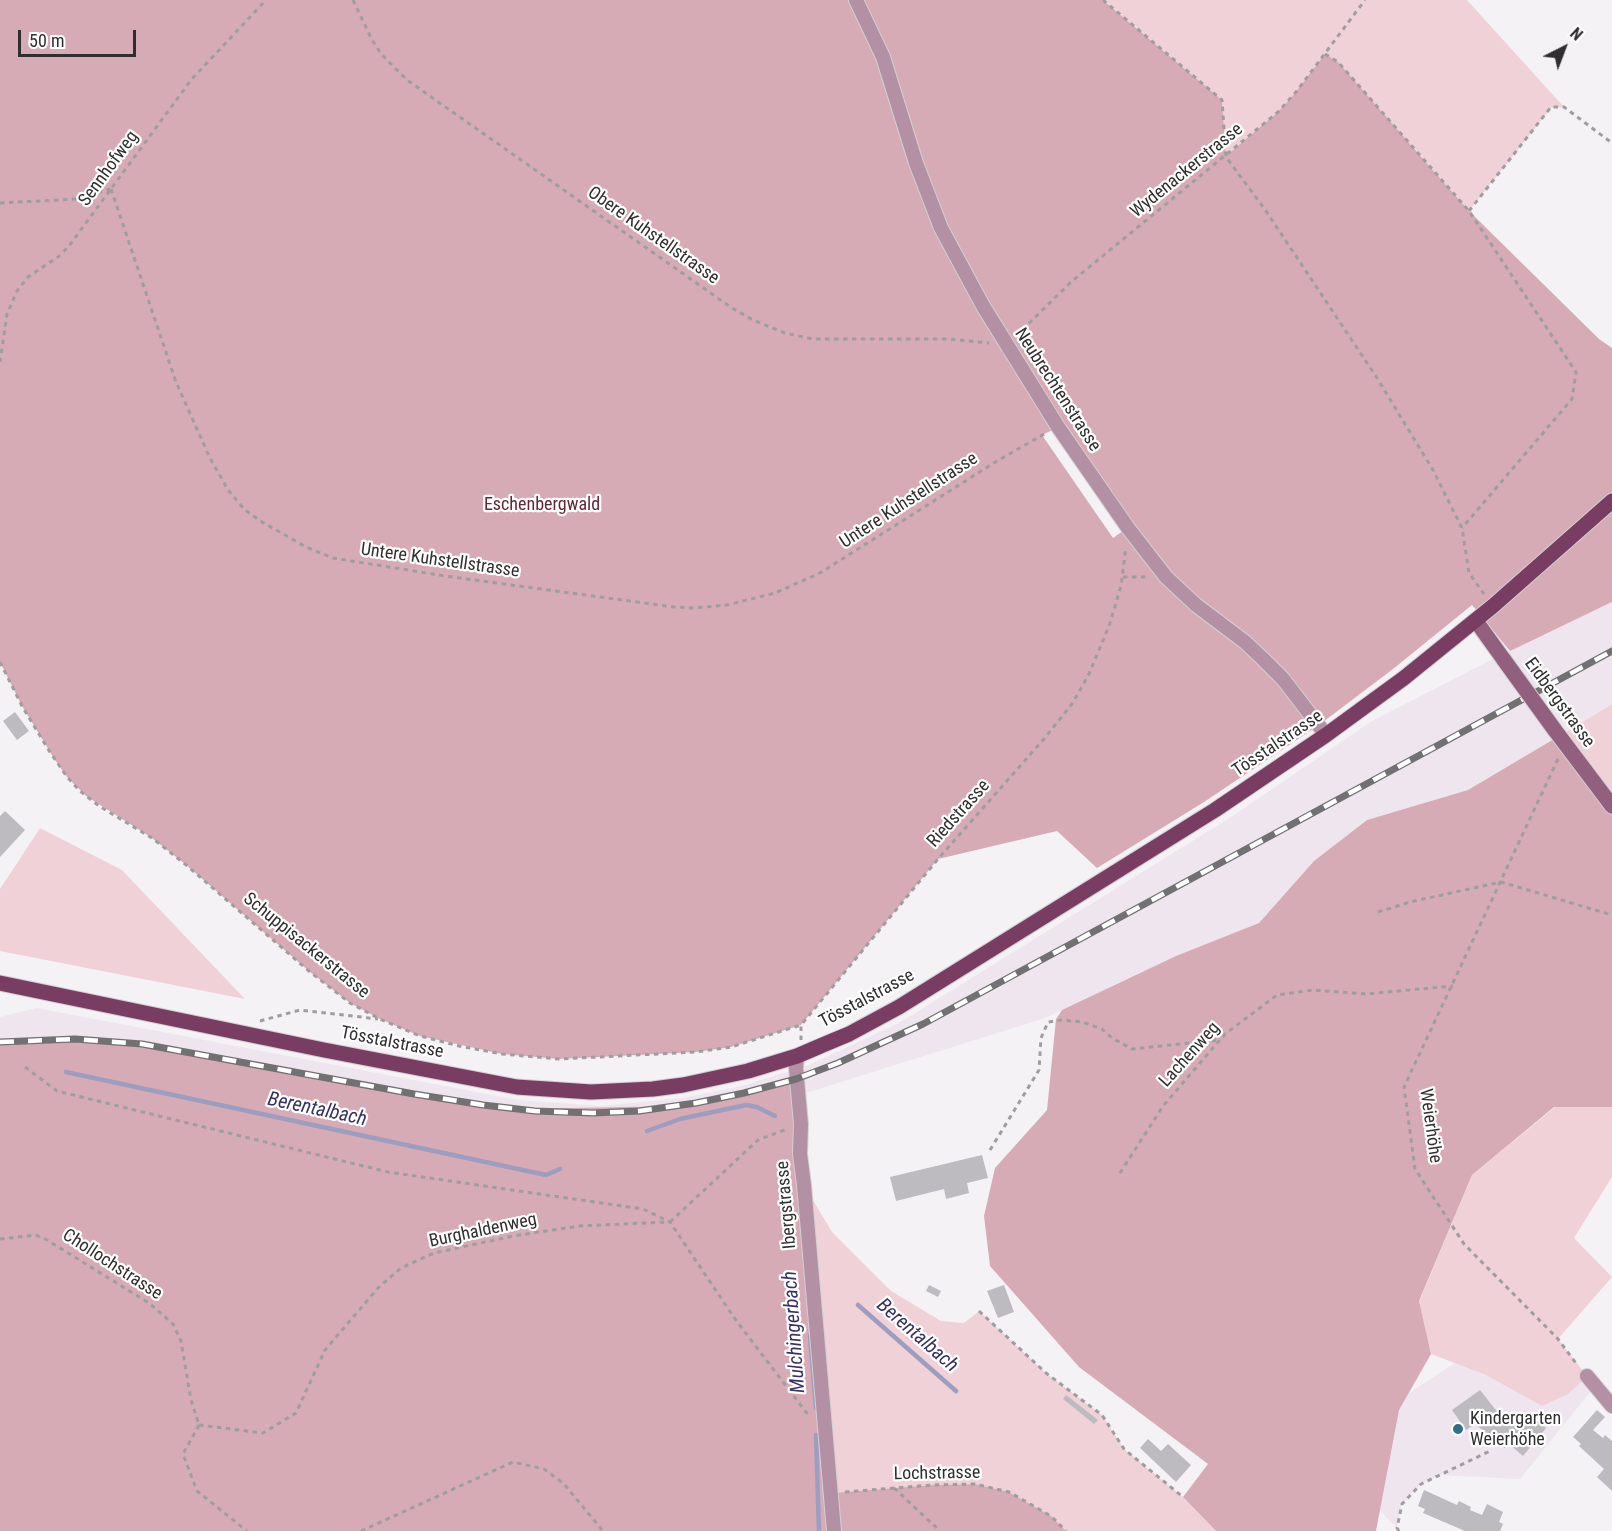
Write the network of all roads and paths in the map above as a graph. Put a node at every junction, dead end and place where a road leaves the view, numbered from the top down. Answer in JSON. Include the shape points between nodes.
{"nodes":[{"id":1,"x":266,"y":0,"type":"edge"},
{"id":2,"x":353,"y":0,"type":"edge"},
{"id":3,"x":856,"y":0,"type":"edge"},
{"id":4,"x":1104,"y":0,"type":"edge"},
{"id":5,"x":1365,"y":0,"type":"edge"},
{"id":6,"x":1325,"y":54,"type":"junction"},
{"id":7,"x":1612,"y":143,"type":"edge"},
{"id":8,"x":1226,"y":157,"type":"junction"},
{"id":9,"x":111,"y":189,"type":"junction"},
{"id":10,"x":0,"y":203,"type":"edge"},
{"id":11,"x":1469,"y":211,"type":"junction"},
{"id":12,"x":1007,"y":345,"type":"junction"},
{"id":13,"x":0,"y":361,"type":"edge"},
{"id":14,"x":1059,"y":427,"type":"junction"},
{"id":15,"x":1612,"y":501,"type":"edge"},
{"id":16,"x":1128,"y":528,"type":"junction"},
{"id":17,"x":1462,"y":528,"type":"junction"},
{"id":18,"x":1123,"y":577,"type":"junction"},
{"id":19,"x":1166,"y":577,"type":"junction"},
{"id":20,"x":1493,"y":606,"type":"junction"},
{"id":21,"x":1476,"y":621,"type":"junction"},
{"id":22,"x":0,"y":663,"type":"edge"},
{"id":23,"x":1326,"y":735,"type":"junction"},
{"id":24,"x":1565,"y":744,"type":"junction"},
{"id":25,"x":1612,"y":806,"type":"edge"},
{"id":26,"x":1501,"y":882,"type":"junction"},
{"id":27,"x":1378,"y":912,"type":"dead end"},
{"id":28,"x":1612,"y":915,"type":"edge"},
{"id":29,"x":0,"y":983,"type":"edge"},
{"id":30,"x":1453,"y":986,"type":"junction"},
{"id":31,"x":380,"y":1020,"type":"junction"},
{"id":32,"x":265,"y":1025,"type":"dead end"},
{"id":33,"x":801,"y":1025,"type":"junction"},
{"id":34,"x":1219,"y":1040,"type":"junction"},
{"id":35,"x":797,"y":1056,"type":"junction"},
{"id":36,"x":25,"y":1067,"type":"dead end"},
{"id":37,"x":801,"y":1124,"type":"junction"},
{"id":38,"x":990,"y":1150,"type":"dead end"},
{"id":39,"x":1120,"y":1173,"type":"dead end"},
{"id":40,"x":670,"y":1222,"type":"junction"},
{"id":41,"x":0,"y":1239,"type":"edge"},
{"id":42,"x":979,"y":1311,"type":"dead end"},
{"id":43,"x":1587,"y":1376,"type":"joint"},
{"id":44,"x":1612,"y":1406,"type":"edge"},
{"id":45,"x":199,"y":1425,"type":"junction"},
{"id":46,"x":825,"y":1436,"type":"junction"},
{"id":47,"x":1490,"y":1451,"type":"dead end"},
{"id":48,"x":894,"y":1488,"type":"junction"},
{"id":49,"x":832,"y":1494,"type":"junction"},
{"id":50,"x":1183,"y":1497,"type":"dead end"},
{"id":51,"x":247,"y":1531,"type":"edge"},
{"id":52,"x":361,"y":1531,"type":"edge"},
{"id":53,"x":603,"y":1531,"type":"edge"},
{"id":54,"x":834,"y":1531,"type":"edge"},
{"id":55,"x":939,"y":1531,"type":"edge"},
{"id":56,"x":1066,"y":1531,"type":"edge"},
{"id":57,"x":1399,"y":1531,"type":"edge"}],
"edges":[{"from":1,"to":9,"type":"path","name":"Sennhofweg","via":[[191,80]]},
{"from":2,"to":12,"type":"path","name":"Obere Kuhstellstrasse","via":[[382,55],[407,80],[753,320],[813,339],[948,339]]},
{"from":3,"to":12,"type":"street","name":"Neubrechtenstrasse","via":[[883,57],[941,228]]},
{"from":4,"to":8,"type":"path","via":[[1222,100]]},
{"from":5,"to":6,"type":"path","name":"Wydenackerstrasse"},
{"from":6,"to":8,"type":"path","name":"Wydenackerstrasse","via":[[1278,112]]},
{"from":6,"to":11,"type":"path","via":[[1338,62]]},
{"from":7,"to":11,"type":"path","via":[[1564,107],[1551,108]]},
{"from":8,"to":12,"type":"path","name":"Wydenackerstrasse","via":[[1071,282]]},
{"from":8,"to":17,"type":"path","via":[[1377,378],[1433,470]]},
{"from":9,"to":10,"type":"path","via":[[78,199]]},
{"from":9,"to":13,"type":"path","name":"Sennhofweg","via":[[64,252],[34,272],[17,291],[7,314]]},
{"from":9,"to":14,"type":"path","name":"Untere Kuhstellstrasse","via":[[176,382],[228,490],[262,522],[333,558],[674,607],[711,608],[768,596],[820,573],[997,461]]},
{"from":11,"to":17,"type":"path","via":[[1576,372],[1572,399]]},
{"from":12,"to":14,"type":"street","name":"Neubrechtenstrasse"},
{"from":14,"to":16,"type":"street","name":"Neubrechtenstrasse"},
{"from":15,"to":20,"type":"main road","name":"Tösstalstrasse"},
{"from":16,"to":18,"type":"path","name":"Riedstrasse"},
{"from":16,"to":19,"type":"street","name":"Neubrechtenstrasse"},
{"from":17,"to":20,"type":"path","via":[[1469,573]]},
{"from":18,"to":19,"type":"path"},
{"from":18,"to":33,"type":"path","name":"Riedstrasse","via":[[1097,658],[1063,716]]},
{"from":19,"to":23,"type":"street","name":"Neubrechtenstrasse","via":[[1263,658]]},
{"from":20,"to":21,"type":"main road","name":"Tösstalstrasse"},
{"from":21,"to":23,"type":"main road","name":"Tösstalstrasse"},
{"from":21,"to":24,"type":"street","name":"Eidbergstrasse","bridge":true},
{"from":22,"to":31,"type":"path","name":"Schuppisackerstrasse","via":[[51,754],[80,790],[160,844],[310,972]]},
{"from":23,"to":35,"type":"main road","name":"Tösstalstrasse","via":[[1215,810],[899,1006],[849,1034]]},
{"from":24,"to":25,"type":"street","name":"Eidbergstrasse"},
{"from":24,"to":26,"type":"path","name":"Weierhöhe"},
{"from":26,"to":27,"type":"path"},
{"from":26,"to":28,"type":"path"},
{"from":26,"to":30,"type":"path","name":"Weierhöhe"},
{"from":29,"to":35,"type":"main road","name":"Tösstalstrasse","via":[[485,1082],[556,1091],[621,1091],[683,1085]]},
{"from":30,"to":34,"type":"path","name":"Lachenweg","via":[[1366,994],[1313,990],[1277,995]]},
{"from":30,"to":43,"type":"path","name":"Weierhöhe","via":[[1404,1087],[1415,1169],[1464,1244],[1558,1339]]},
{"from":31,"to":32,"type":"path","via":[[300,1010],[253,1023]]},
{"from":31,"to":33,"type":"path","name":"Schuppisackerstrasse","via":[[459,1046],[559,1059],[696,1052],[731,1047]]},
{"from":33,"to":35,"type":"path"},
{"from":34,"to":38,"type":"path","via":[[1132,1050],[1102,1029],[1082,1022],[1048,1022],[1041,1038],[1038,1070]]},
{"from":34,"to":39,"type":"path","name":"Lachenweg","via":[[1163,1106]]},
{"from":35,"to":37,"type":"street","name":"Ibergstrasse"},
{"from":36,"to":40,"type":"path","via":[[57,1091],[388,1172],[643,1209]]},
{"from":37,"to":40,"type":"path","via":[[758,1140]]},
{"from":37,"to":46,"type":"street","name":"Ibergstrasse","via":[[800,1154]]},
{"from":40,"to":45,"type":"path","name":"Burghaldenweg","via":[[579,1226],[434,1253],[400,1268],[370,1297],[325,1350],[296,1413],[263,1433]]},
{"from":40,"to":46,"type":"path","via":[[735,1319]]},
{"from":41,"to":45,"type":"path","name":"Chollochstrasse","via":[[36,1235],[47,1240],[149,1303],[173,1324],[181,1341],[190,1400]]},
{"from":42,"to":50,"type":"path","via":[[1046,1373],[1101,1415],[1124,1449]]},
{"from":43,"to":44,"type":"street"},
{"from":45,"to":51,"type":"path","via":[[183,1454],[196,1491]]},
{"from":46,"to":49,"type":"street","name":"Ibergstrasse"},
{"from":47,"to":57,"type":"path","via":[[1421,1484],[1402,1504]]},
{"from":48,"to":49,"type":"path","name":"Lochstrasse"},
{"from":48,"to":55,"type":"path"},
{"from":48,"to":56,"type":"path","name":"Lochstrasse","via":[[975,1484],[1009,1492],[1051,1516]]},
{"from":49,"to":54,"type":"street","name":"Ibergstrasse"},
{"from":52,"to":53,"type":"path","via":[[513,1462],[544,1469],[564,1484]]}]}
